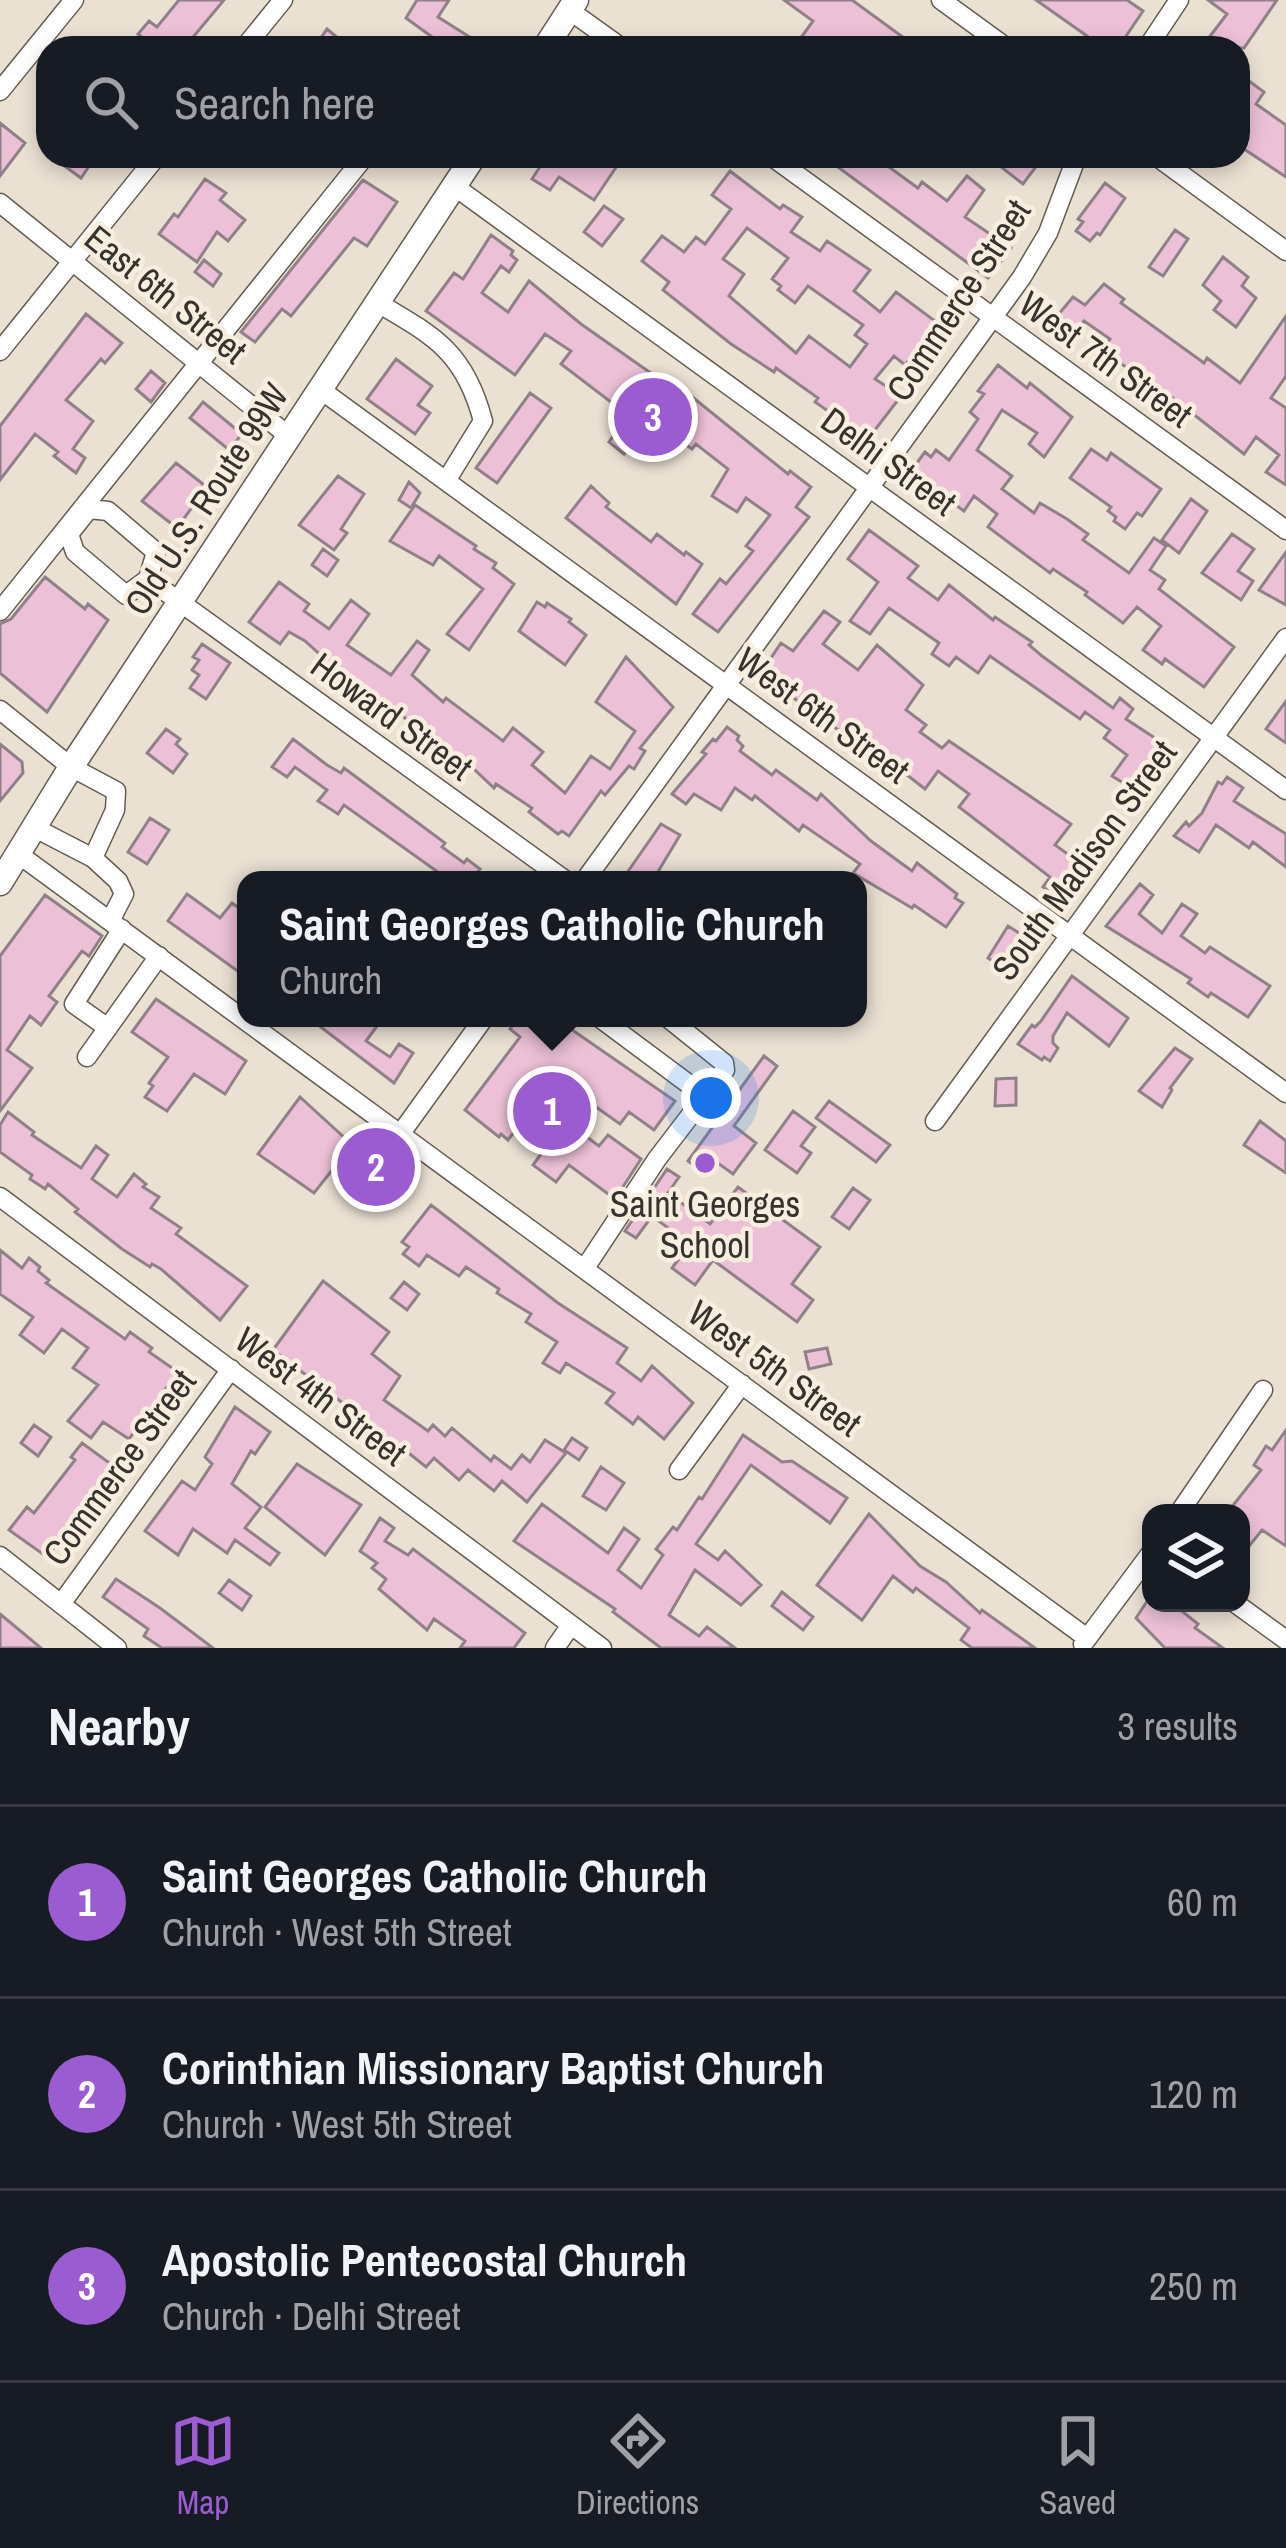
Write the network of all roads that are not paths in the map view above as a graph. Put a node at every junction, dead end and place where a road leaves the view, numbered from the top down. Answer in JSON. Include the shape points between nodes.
{"nodes":[{"id":1,"x":74,"y":0,"type":"edge"},
{"id":2,"x":283,"y":0,"type":"edge"},
{"id":3,"x":940,"y":0,"type":"edge"},
{"id":4,"x":1179,"y":0,"type":"edge"},
{"id":5,"x":573,"y":5,"type":"edge"},
{"id":6,"x":45,"y":36,"type":"edge"},
{"id":7,"x":254,"y":36,"type":"edge"},
{"id":8,"x":553,"y":36,"type":"edge"},
{"id":9,"x":608,"y":36,"type":"edge"},
{"id":10,"x":990,"y":36,"type":"edge"},
{"id":11,"x":1156,"y":36,"type":"edge"},
{"id":12,"x":36,"y":47,"type":"edge"},
{"id":13,"x":0,"y":92,"type":"edge"},
{"id":14,"x":147,"y":168,"type":"edge"},
{"id":15,"x":355,"y":168,"type":"edge"},
{"id":16,"x":466,"y":168,"type":"edge"},
{"id":17,"x":788,"y":168,"type":"edge"},
{"id":18,"x":1072,"y":168,"type":"edge"},
{"id":19,"x":1173,"y":168,"type":"edge"},
{"id":20,"x":454,"y":186,"type":"junction"},
{"id":21,"x":0,"y":203,"type":"edge"},
{"id":22,"x":1286,"y":250,"type":"edge"},
{"id":23,"x":72,"y":261,"type":"junction"},
{"id":24,"x":378,"y":303,"type":"junction"},
{"id":25,"x":994,"y":318,"type":"junction"},
{"id":26,"x":0,"y":351,"type":"edge"},
{"id":27,"x":199,"y":364,"type":"junction"},
{"id":28,"x":321,"y":390,"type":"junction"},
{"id":29,"x":290,"y":437,"type":"junction"},
{"id":30,"x":446,"y":481,"type":"junction"},
{"id":31,"x":870,"y":488,"type":"junction"},
{"id":32,"x":1286,"y":530,"type":"edge"},
{"id":33,"x":148,"y":579,"type":"junction"},
{"id":34,"x":181,"y":602,"type":"junction"},
{"id":35,"x":0,"y":611,"type":"edge"},
{"id":36,"x":1286,"y":638,"type":"edge"},
{"id":37,"x":726,"y":686,"type":"junction"},
{"id":38,"x":0,"y":710,"type":"edge"},
{"id":39,"x":1214,"y":737,"type":"junction"},
{"id":40,"x":71,"y":767,"type":"junction"},
{"id":41,"x":1286,"y":790,"type":"edge"},
{"id":42,"x":33,"y":827,"type":"junction"},
{"id":43,"x":17,"y":853,"type":"junction"},
{"id":44,"x":93,"y":858,"type":"junction"},
{"id":45,"x":553,"y":871,"type":"edge"},
{"id":46,"x":592,"y":871,"type":"edge"},
{"id":47,"x":0,"y":883,"type":"edge"},
{"id":48,"x":116,"y":925,"type":"junction"},
{"id":49,"x":1070,"y":936,"type":"junction"},
{"id":50,"x":159,"y":956,"type":"junction"},
{"id":51,"x":237,"y":1013,"type":"edge"},
{"id":52,"x":256,"y":1027,"type":"edge"},
{"id":53,"x":477,"y":1027,"type":"edge"},
{"id":54,"x":612,"y":1027,"type":"edge"},
{"id":55,"x":679,"y":1027,"type":"edge"},
{"id":56,"x":108,"y":1028,"type":"junction"},
{"id":57,"x":87,"y":1057,"type":"dead end"},
{"id":58,"x":1286,"y":1093,"type":"edge"},
{"id":59,"x":706,"y":1097,"type":"junction"},
{"id":60,"x":934,"y":1121,"type":"dead end"},
{"id":61,"x":400,"y":1133,"type":"junction"},
{"id":62,"x":0,"y":1197,"type":"edge"},
{"id":63,"x":585,"y":1268,"type":"junction"},
{"id":64,"x":231,"y":1369,"type":"junction"},
{"id":65,"x":742,"y":1384,"type":"junction"},
{"id":66,"x":1263,"y":1390,"type":"dead end"},
{"id":67,"x":679,"y":1470,"type":"dead end"},
{"id":68,"x":1185,"y":1504,"type":"edge"},
{"id":69,"x":0,"y":1556,"type":"edge"},
{"id":70,"x":1142,"y":1564,"type":"edge"},
{"id":71,"x":61,"y":1604,"type":"junction"},
{"id":72,"x":1247,"y":1612,"type":"edge"},
{"id":73,"x":572,"y":1625,"type":"junction"},
{"id":74,"x":1286,"y":1640,"type":"edge"},
{"id":75,"x":1084,"y":1643,"type":"edge"},
{"id":76,"x":117,"y":1648,"type":"edge"},
{"id":77,"x":555,"y":1648,"type":"edge"},
{"id":78,"x":602,"y":1648,"type":"edge"}],
"edges":[{"from":1,"to":6,"type":"street"},
{"from":2,"to":7,"type":"street"},
{"from":3,"to":10,"type":"street"},
{"from":4,"to":11,"type":"street"},
{"from":5,"to":8,"type":"main road"},
{"from":5,"to":9,"type":"street"},
{"from":12,"to":13,"type":"street"},
{"from":14,"to":23,"type":"street"},
{"from":15,"to":27,"type":"street"},
{"from":16,"to":20,"type":"main road","name":"Old U.S. Route 99W"},
{"from":17,"to":25,"type":"street","name":"West 7th Street"},
{"from":18,"to":25,"type":"street","name":"Commerce Street","via":[[1048,233]]},
{"from":19,"to":22,"type":"street"},
{"from":20,"to":24,"type":"main road","name":"Old U.S. Route 99W"},
{"from":20,"to":31,"type":"street","name":"Delhi Street"},
{"from":21,"to":23,"type":"street","name":"East 6th Street"},
{"from":23,"to":26,"type":"street"},
{"from":23,"to":27,"type":"street","name":"East 6th Street"},
{"from":24,"to":28,"type":"main road","name":"Old U.S. Route 99W"},
{"from":24,"to":30,"type":"street","via":[[442,342],[477,399],[483,421]]},
{"from":25,"to":31,"type":"street","name":"Commerce Street"},
{"from":25,"to":32,"type":"street","name":"West 7th Street"},
{"from":27,"to":29,"type":"street","name":"East 6th Street"},
{"from":27,"to":35,"type":"street"},
{"from":28,"to":29,"type":"main road","name":"Old U.S. Route 99W"},
{"from":28,"to":30,"type":"street","name":"West 6th Street"},
{"from":29,"to":34,"type":"main road","name":"Old U.S. Route 99W"},
{"from":30,"to":37,"type":"street","name":"West 6th Street"},
{"from":31,"to":37,"type":"street","name":"Commerce Street"},
{"from":31,"to":39,"type":"street","name":"Delhi Street"},
{"from":33,"to":33,"type":"street","via":[[156,552],[108,511],[89,509],[69,534],[75,552],[126,595]]},
{"from":33,"to":34,"type":"street","name":"Howard Street"},
{"from":34,"to":40,"type":"main road","name":"Old U.S. Route 99W"},
{"from":34,"to":45,"type":"street","name":"Howard Street"},
{"from":36,"to":39,"type":"street","name":"South Madison Street"},
{"from":37,"to":46,"type":"street","name":"Commerce Street"},
{"from":37,"to":49,"type":"street","name":"West 6th Street"},
{"from":38,"to":40,"type":"street"},
{"from":39,"to":41,"type":"street","name":"Delhi Street"},
{"from":39,"to":49,"type":"street","name":"South Madison Street"},
{"from":40,"to":42,"type":"main road","name":"Old U.S. Route 99W"},
{"from":40,"to":44,"type":"street","via":[[116,791]]},
{"from":42,"to":43,"type":"main road","name":"Old U.S. Route 99W"},
{"from":42,"to":44,"type":"street"},
{"from":43,"to":47,"type":"main road","name":"Old U.S. Route 99W"},
{"from":43,"to":48,"type":"street","name":"West 5th Street"},
{"from":44,"to":48,"type":"street","via":[[124,894]]},
{"from":48,"to":50,"type":"street","name":"West 5th Street"},
{"from":48,"to":56,"type":"street","via":[[74,1004]]},
{"from":49,"to":58,"type":"street","name":"West 6th Street"},
{"from":49,"to":60,"type":"street","name":"South Madison Street"},
{"from":50,"to":51,"type":"street","name":"West 5th Street"},
{"from":50,"to":56,"type":"street"},
{"from":52,"to":61,"type":"street","name":"West 5th Street"},
{"from":53,"to":61,"type":"street"},
{"from":54,"to":59,"type":"street"},
{"from":55,"to":59,"type":"street","via":[[724,1063]]},
{"from":56,"to":57,"type":"street"},
{"from":59,"to":63,"type":"street"},
{"from":61,"to":63,"type":"street","name":"West 5th Street"},
{"from":62,"to":64,"type":"street","name":"West 4th Street"},
{"from":63,"to":65,"type":"street","name":"West 5th Street"},
{"from":64,"to":71,"type":"street","name":"Commerce Street"},
{"from":64,"to":73,"type":"street","name":"West 4th Street"},
{"from":65,"to":67,"type":"street"},
{"from":65,"to":75,"type":"street","name":"West 5th Street"},
{"from":66,"to":68,"type":"street"},
{"from":69,"to":71,"type":"street"},
{"from":70,"to":75,"type":"street"},
{"from":71,"to":76,"type":"street"},
{"from":72,"to":74,"type":"street"},
{"from":73,"to":77,"type":"street"},
{"from":73,"to":78,"type":"street","name":"West 4th Street"}]}
